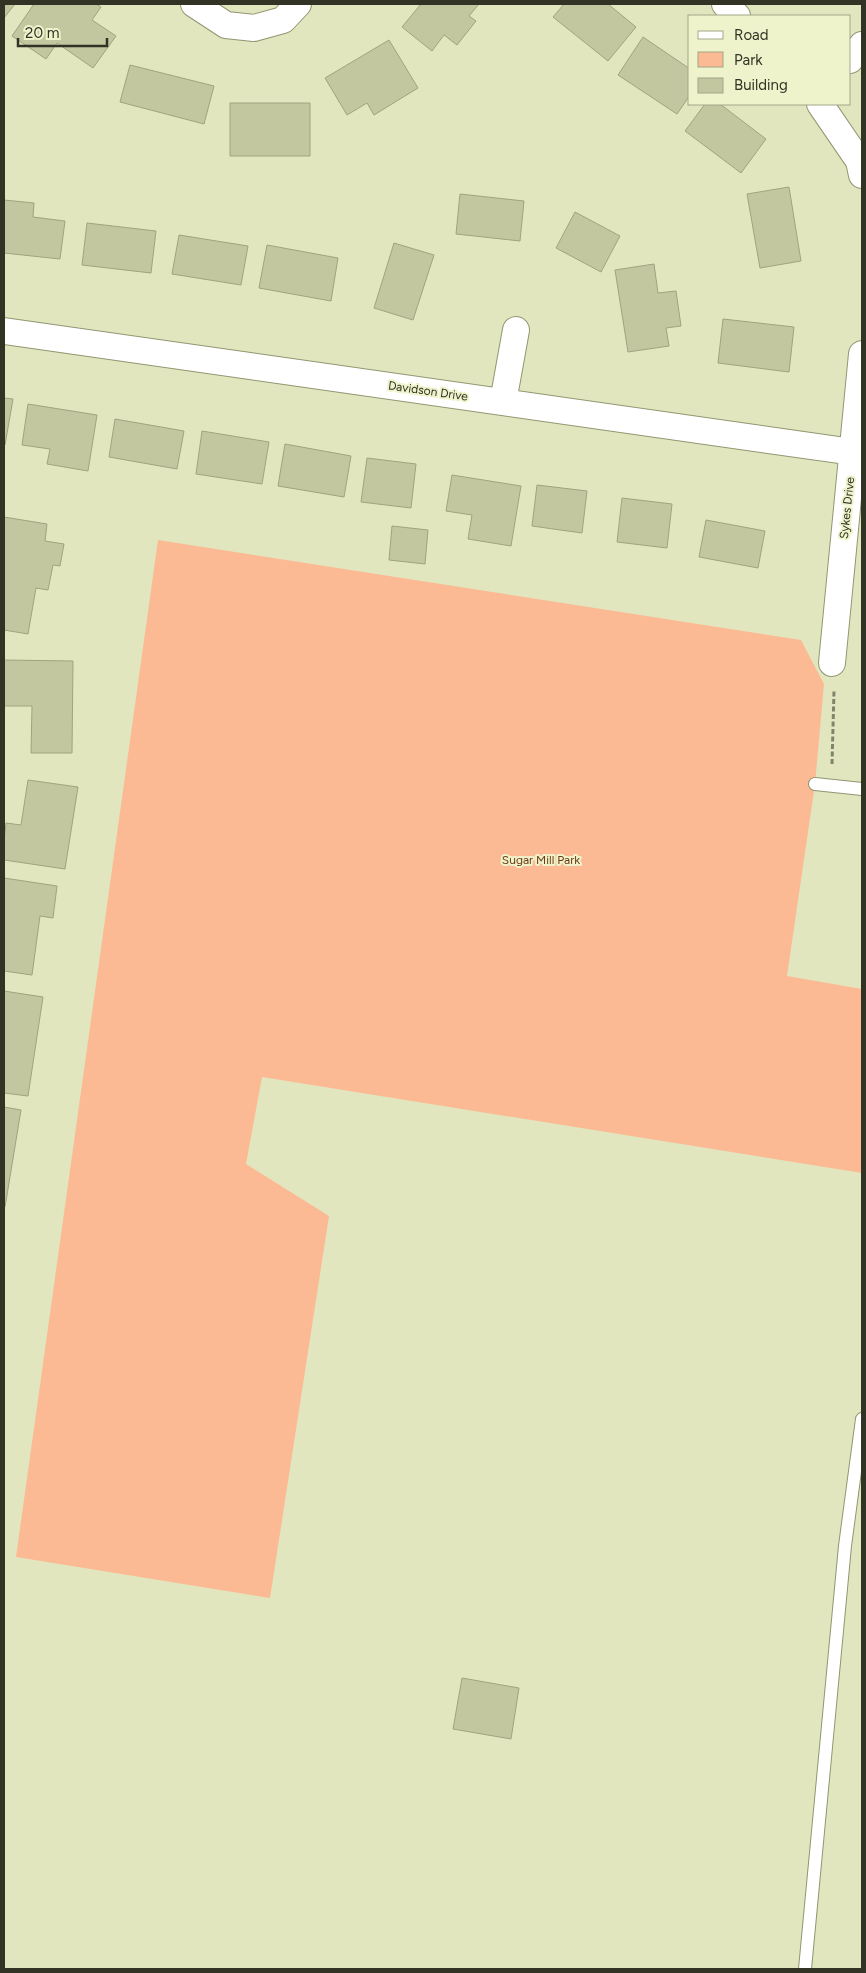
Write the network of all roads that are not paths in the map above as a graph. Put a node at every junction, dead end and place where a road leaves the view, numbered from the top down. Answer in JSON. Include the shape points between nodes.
{"nodes":[{"id":1,"x":194,"y":4,"type":"edge"},
{"id":2,"x":298,"y":4,"type":"edge"},
{"id":3,"x":725,"y":4,"type":"edge"},
{"id":4,"x":736,"y":15,"type":"edge"},
{"id":5,"x":862,"y":45,"type":"edge"},
{"id":6,"x":851,"y":59,"type":"edge"},
{"id":7,"x":821,"y":105,"type":"edge"},
{"id":8,"x":862,"y":175,"type":"edge"},
{"id":9,"x":516,"y":330,"type":"dead end"},
{"id":10,"x":4,"y":331,"type":"edge"},
{"id":11,"x":862,"y":354,"type":"edge"},
{"id":12,"x":503,"y":402,"type":"junction"},
{"id":13,"x":853,"y":452,"type":"junction"},
{"id":14,"x":832,"y":663,"type":"road end"},
{"id":15,"x":814,"y":784,"type":"dead end"},
{"id":16,"x":862,"y":789,"type":"edge"},
{"id":17,"x":862,"y":1419,"type":"edge"},
{"id":18,"x":805,"y":1969,"type":"edge"}],
"edges":[{"from":1,"to":2,"type":"street","via":[[226,25],[254,28],[283,20]]},
{"from":3,"to":4,"type":"street"},
{"from":5,"to":6,"type":"street"},
{"from":7,"to":8,"type":"street","via":[[859,161]]},
{"from":9,"to":12,"type":"street"},
{"from":10,"to":12,"type":"street","name":"Davidson Drive"},
{"from":11,"to":13,"type":"street","name":"Sykes Drive"},
{"from":12,"to":13,"type":"street","name":"Davidson Drive"},
{"from":13,"to":14,"type":"street","name":"Sykes Drive"},
{"from":15,"to":16,"type":"lane"},
{"from":17,"to":18,"type":"lane","via":[[845,1546]]}]}
